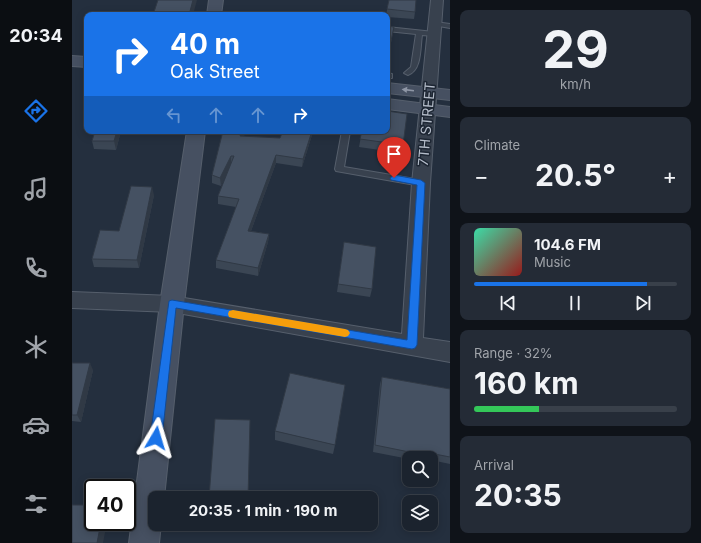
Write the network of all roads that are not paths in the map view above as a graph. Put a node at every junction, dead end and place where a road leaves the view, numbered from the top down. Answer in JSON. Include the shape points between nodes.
{"nodes":[{"id":1,"x":216,"y":0,"type":"edge"},
{"id":2,"x":437,"y":0,"type":"edge"},
{"id":3,"x":214,"y":12,"type":"edge"},
{"id":4,"x":450,"y":26,"type":"edge"},
{"id":5,"x":390,"y":29,"type":"edge"},
{"id":6,"x":434,"y":29,"type":"junction"},
{"id":7,"x":419,"y":33,"type":"junction"},
{"id":8,"x":72,"y":61,"type":"edge"},
{"id":9,"x":84,"y":62,"type":"edge"},
{"id":10,"x":408,"y":73,"type":"dead end"},
{"id":11,"x":72,"y":76,"type":"edge"},
{"id":12,"x":84,"y":76,"type":"edge"},
{"id":13,"x":390,"y":81,"type":"edge"},
{"id":14,"x":450,"y":95,"type":"edge"},
{"id":15,"x":428,"y":101,"type":"junction"},
{"id":16,"x":390,"y":104,"type":"edge"},
{"id":17,"x":450,"y":112,"type":"edge"},
{"id":18,"x":196,"y":134,"type":"edge"},
{"id":19,"x":345,"y":134,"type":"edge"},
{"id":20,"x":421,"y":183,"type":"junction"},
{"id":21,"x":72,"y":300,"type":"edge"},
{"id":22,"x":172,"y":304,"type":"junction"},
{"id":23,"x":412,"y":345,"type":"junction"},
{"id":24,"x":450,"y":352,"type":"edge"},
{"id":25,"x":144,"y":543,"type":"edge"}],
"edges":[{"from":1,"to":3,"type":"street"},
{"from":2,"to":6,"type":"street","name":"7TH STREET"},
{"from":4,"to":6,"type":"lane"},
{"from":5,"to":7,"type":"lane"},
{"from":6,"to":7,"type":"lane"},
{"from":6,"to":15,"type":"street","name":"7TH STREET"},
{"from":7,"to":10,"type":"lane","via":[[414,68]]},
{"from":8,"to":9,"type":"street"},
{"from":11,"to":12,"type":"street"},
{"from":15,"to":13,"type":"street","one_way":true},
{"from":14,"to":15,"type":"street"},
{"from":15,"to":16,"type":"street"},
{"from":15,"to":17,"type":"street"},
{"from":15,"to":20,"type":"street","name":"7TH STREET"},
{"from":18,"to":22,"type":"street"},
{"from":19,"to":20,"type":"lane","via":[[338,169]]},
{"from":20,"to":23,"type":"street","name":"7TH STREET"},
{"from":21,"to":22,"type":"street"},
{"from":22,"to":23,"type":"street"},
{"from":22,"to":25,"type":"street"},
{"from":23,"to":24,"type":"street"}]}
